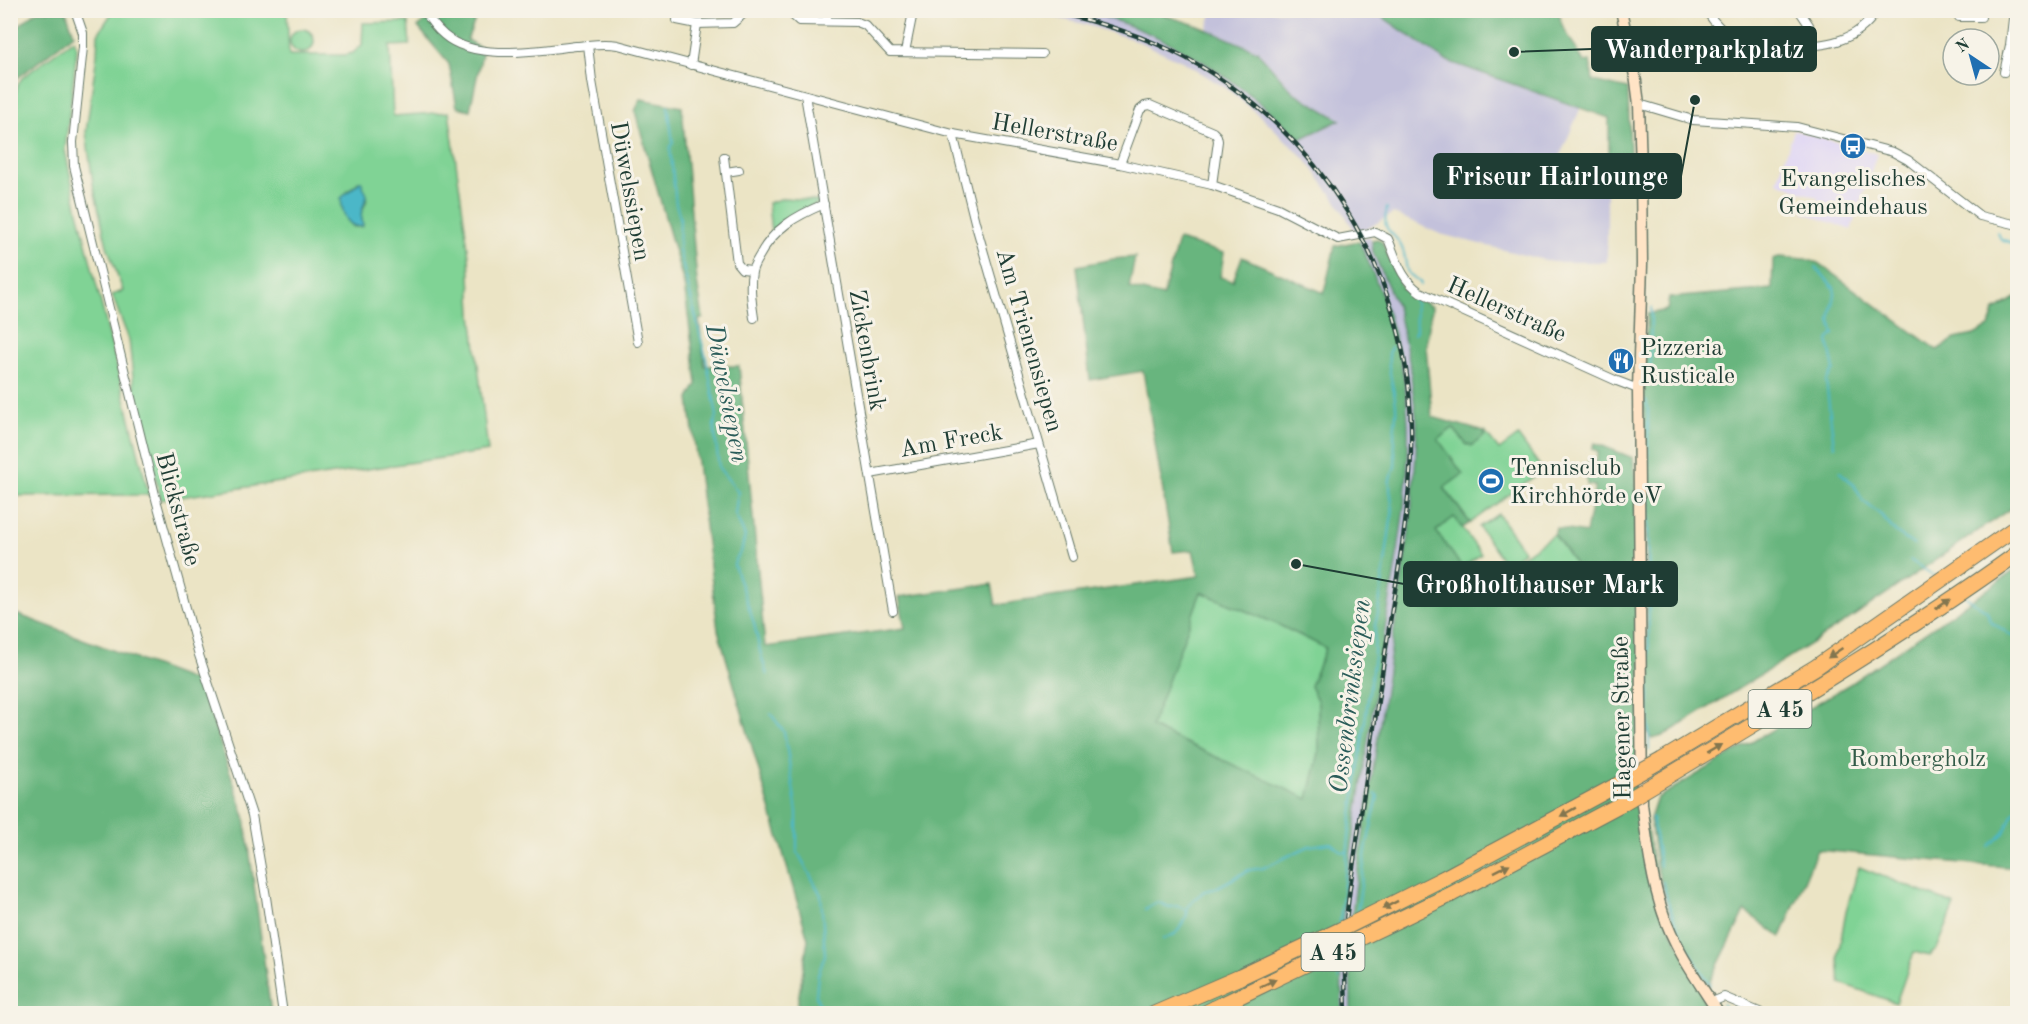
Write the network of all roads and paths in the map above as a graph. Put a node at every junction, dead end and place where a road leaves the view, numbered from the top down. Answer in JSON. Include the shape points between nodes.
{"nodes":[{"id":1,"x":75,"y":10,"type":"edge"},
{"id":2,"x":423,"y":10,"type":"edge"},
{"id":3,"x":679,"y":10,"type":"edge"},
{"id":4,"x":748,"y":10,"type":"edge"},
{"id":5,"x":787,"y":10,"type":"edge"},
{"id":6,"x":827,"y":10,"type":"edge"},
{"id":7,"x":1621,"y":10,"type":"edge"},
{"id":8,"x":1706,"y":10,"type":"edge"},
{"id":9,"x":1799,"y":10,"type":"edge"},
{"id":10,"x":1877,"y":10,"type":"edge"},
{"id":11,"x":2014,"y":10,"type":"edge"},
{"id":12,"x":1971,"y":14,"type":"edge"},
{"id":13,"x":912,"y":16,"type":"dead end"},
{"id":14,"x":1981,"y":16,"type":"dead end"},
{"id":15,"x":1959,"y":17,"type":"dead end"},
{"id":16,"x":827,"y":21,"type":"junction"},
{"id":17,"x":697,"y":24,"type":"junction"},
{"id":18,"x":588,"y":45,"type":"junction"},
{"id":19,"x":1814,"y":46,"type":"junction"},
{"id":20,"x":905,"y":52,"type":"junction"},
{"id":21,"x":1042,"y":54,"type":"dead end"},
{"id":22,"x":691,"y":65,"type":"junction"},
{"id":23,"x":2004,"y":72,"type":"dead end"},
{"id":24,"x":805,"y":95,"type":"junction"},
{"id":25,"x":1639,"y":104,"type":"junction"},
{"id":26,"x":954,"y":134,"type":"junction"},
{"id":27,"x":724,"y":157,"type":"dead end"},
{"id":28,"x":1120,"y":164,"type":"junction"},
{"id":29,"x":739,"y":170,"type":"dead end"},
{"id":30,"x":726,"y":172,"type":"junction"},
{"id":31,"x":1212,"y":185,"type":"junction"},
{"id":32,"x":824,"y":204,"type":"junction"},
{"id":33,"x":2018,"y":225,"type":"edge"},
{"id":34,"x":752,"y":270,"type":"junction"},
{"id":35,"x":754,"y":318,"type":"dead end"},
{"id":36,"x":638,"y":342,"type":"dead end"},
{"id":37,"x":1638,"y":389,"type":"junction"},
{"id":38,"x":1039,"y":444,"type":"junction"},
{"id":39,"x":870,"y":474,"type":"junction"},
{"id":40,"x":2018,"y":526,"type":"edge"},
{"id":41,"x":2013,"y":556,"type":"edge"},
{"id":42,"x":1072,"y":557,"type":"dead end"},
{"id":43,"x":893,"y":611,"type":"dead end"},
{"id":44,"x":1712,"y":1002,"type":"junction"},
{"id":45,"x":1209,"y":1011,"type":"edge"},
{"id":46,"x":283,"y":1014,"type":"edge"},
{"id":47,"x":1154,"y":1014,"type":"edge"},
{"id":48,"x":1719,"y":1014,"type":"edge"},
{"id":49,"x":1764,"y":1014,"type":"edge"}],
"edges":[{"from":1,"to":46,"type":"street","name":"Blickstraße","via":[[83,47],[74,166],[198,655],[252,815]]},
{"from":2,"to":18,"type":"street","name":"Hellerstraße","via":[[444,35],[482,51]]},
{"from":3,"to":17,"type":"street","via":[[677,20]]},
{"from":4,"to":17,"type":"street","via":[[734,23]]},
{"from":5,"to":16,"type":"street","via":[[799,21]]},
{"from":6,"to":16,"type":"street"},
{"from":7,"to":25,"type":"main road","name":"Hagener Straße"},
{"from":8,"to":19,"type":"street","via":[[1713,21],[1741,42],[1765,47]]},
{"from":9,"to":19,"type":"street","via":[[1809,26]]},
{"from":10,"to":19,"type":"street","via":[[1861,30],[1848,38]]},
{"from":11,"to":23,"type":"street"},
{"from":12,"to":14,"type":"street"},
{"from":12,"to":15,"type":"street"},
{"from":13,"to":20,"type":"street"},
{"from":16,"to":20,"type":"street","via":[[857,22],[890,52]]},
{"from":17,"to":22,"type":"street"},
{"from":18,"to":22,"type":"street","name":"Hellerstraße","via":[[607,43]]},
{"from":18,"to":36,"type":"street","name":"Düwelssiepen"},
{"from":20,"to":21,"type":"street"},
{"from":22,"to":24,"type":"street","name":"Hellerstraße"},
{"from":24,"to":26,"type":"street","name":"Hellerstraße"},
{"from":24,"to":32,"type":"street","name":"Zickenbrink"},
{"from":25,"to":33,"type":"street","via":[[1693,120],[1797,127],[1893,152],[1980,216]]},
{"from":25,"to":37,"type":"main road","name":"Hagener Straße","via":[[1642,217]]},
{"from":26,"to":28,"type":"street","name":"Hellerstraße"},
{"from":26,"to":38,"type":"street","name":"Am Trienensiepen","via":[[975,222]]},
{"from":27,"to":30,"type":"street"},
{"from":28,"to":31,"type":"street","name":"Hellerstraße"},
{"from":28,"to":31,"type":"street","via":[[1140,110],[1150,105],[1217,136]]},
{"from":29,"to":30,"type":"street"},
{"from":30,"to":34,"type":"street","via":[[737,263],[741,269]]},
{"from":31,"to":37,"type":"street","name":"Hellerstraße","via":[[1278,208],[1338,239],[1370,232],[1380,234],[1388,239],[1402,274],[1420,292]]},
{"from":32,"to":34,"type":"street","via":[[801,213],[780,228],[766,243]]},
{"from":32,"to":39,"type":"street","name":"Zickenbrink"},
{"from":34,"to":35,"type":"street"},
{"from":37,"to":44,"type":"main road","name":"Hagener Straße","via":[[1642,804],[1663,914],[1678,949]]},
{"from":38,"to":39,"type":"street","name":"Am Freck"},
{"from":38,"to":42,"type":"street","name":"Am Trienensiepen"},
{"from":39,"to":43,"type":"street","name":"Zickenbrink"},
{"from":40,"to":47,"type":"highway","number":"A 45","one_way":true,"bridge":true,"via":[[1816,666],[1662,760],[1442,879],[1330,935]]},
{"from":45,"to":41,"type":"highway","number":"A 45","one_way":true,"bridge":true,"via":[[1450,895],[1620,804],[1782,708]]},
{"from":44,"to":48,"type":"main road","name":"Hagener Straße"},
{"from":44,"to":49,"type":"street","via":[[1724,997]]}]}
